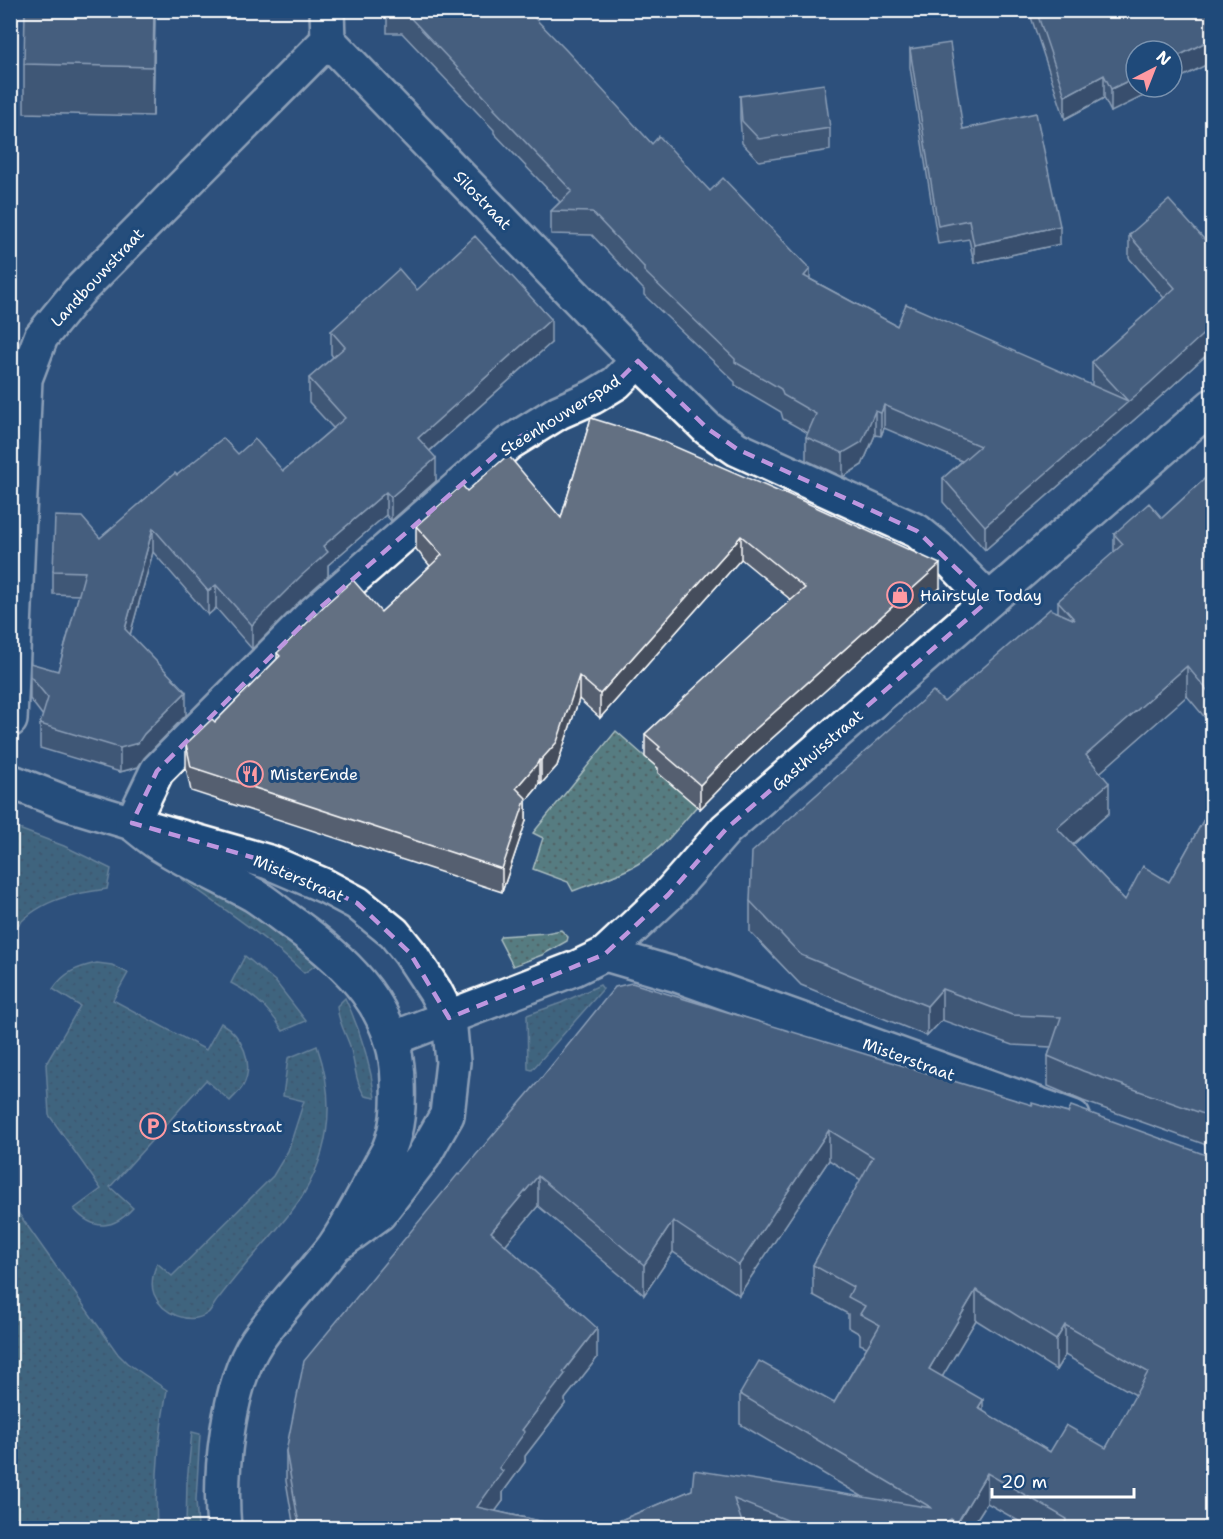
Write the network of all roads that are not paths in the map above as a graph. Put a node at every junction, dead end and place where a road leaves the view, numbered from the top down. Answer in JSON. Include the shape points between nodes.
{"nodes":[{"id":1,"x":328,"y":25,"type":"edge"},
{"id":2,"x":638,"y":361,"type":"junction"},
{"id":3,"x":1212,"y":406,"type":"edge"},
{"id":4,"x":989,"y":600,"type":"junction"},
{"id":5,"x":10,"y":720,"type":"edge"},
{"id":6,"x":10,"y":781,"type":"edge"},
{"id":7,"x":132,"y":823,"type":"junction"},
{"id":8,"x":605,"y":954,"type":"junction"},
{"id":9,"x":448,"y":1018,"type":"junction"},
{"id":10,"x":392,"y":1039,"type":"junction"},
{"id":11,"x":1100,"y":1127,"type":"edge"},
{"id":12,"x":335,"y":1246,"type":"junction"},
{"id":13,"x":224,"y":1528,"type":"edge"}],
"edges":[{"from":1,"to":2,"type":"street","name":"Silostraat"},
{"from":1,"to":5,"type":"street","name":"Landbouwstraat","via":[[78,292],[41,337],[25,379]]},
{"from":2,"to":4,"type":"street","via":[[708,429],[737,449],[917,531]]},
{"from":2,"to":7,"type":"street","name":"Steenhouwerspad","via":[[608,388],[509,442],[314,614],[157,771]]},
{"from":3,"to":4,"type":"street","name":"Gasthuisstraat"},
{"from":4,"to":8,"type":"street","name":"Gasthuisstraat","via":[[726,829],[668,895]]},
{"from":6,"to":7,"type":"street","name":"Misterstraat"},
{"from":7,"to":9,"type":"street","name":"Misterstraat","via":[[269,862],[357,903],[394,933],[410,952]]},
{"from":7,"to":10,"type":"street","name":"Misterstraat","via":[[161,845],[256,897],[330,950],[361,982]]},
{"from":8,"to":9,"type":"street","name":"Gasthuisstraat"},
{"from":8,"to":11,"type":"street","name":"Misterstraat","via":[[677,975]]},
{"from":9,"to":10,"type":"street","name":"Gasthuisstraat"},
{"from":9,"to":12,"type":"street","via":[[453,1062],[447,1115],[423,1157],[379,1214]]},
{"from":10,"to":12,"type":"street","via":[[399,1100],[394,1138]]},
{"from":12,"to":13,"type":"street","via":[[277,1314],[244,1366],[231,1412],[224,1460]]}]}
